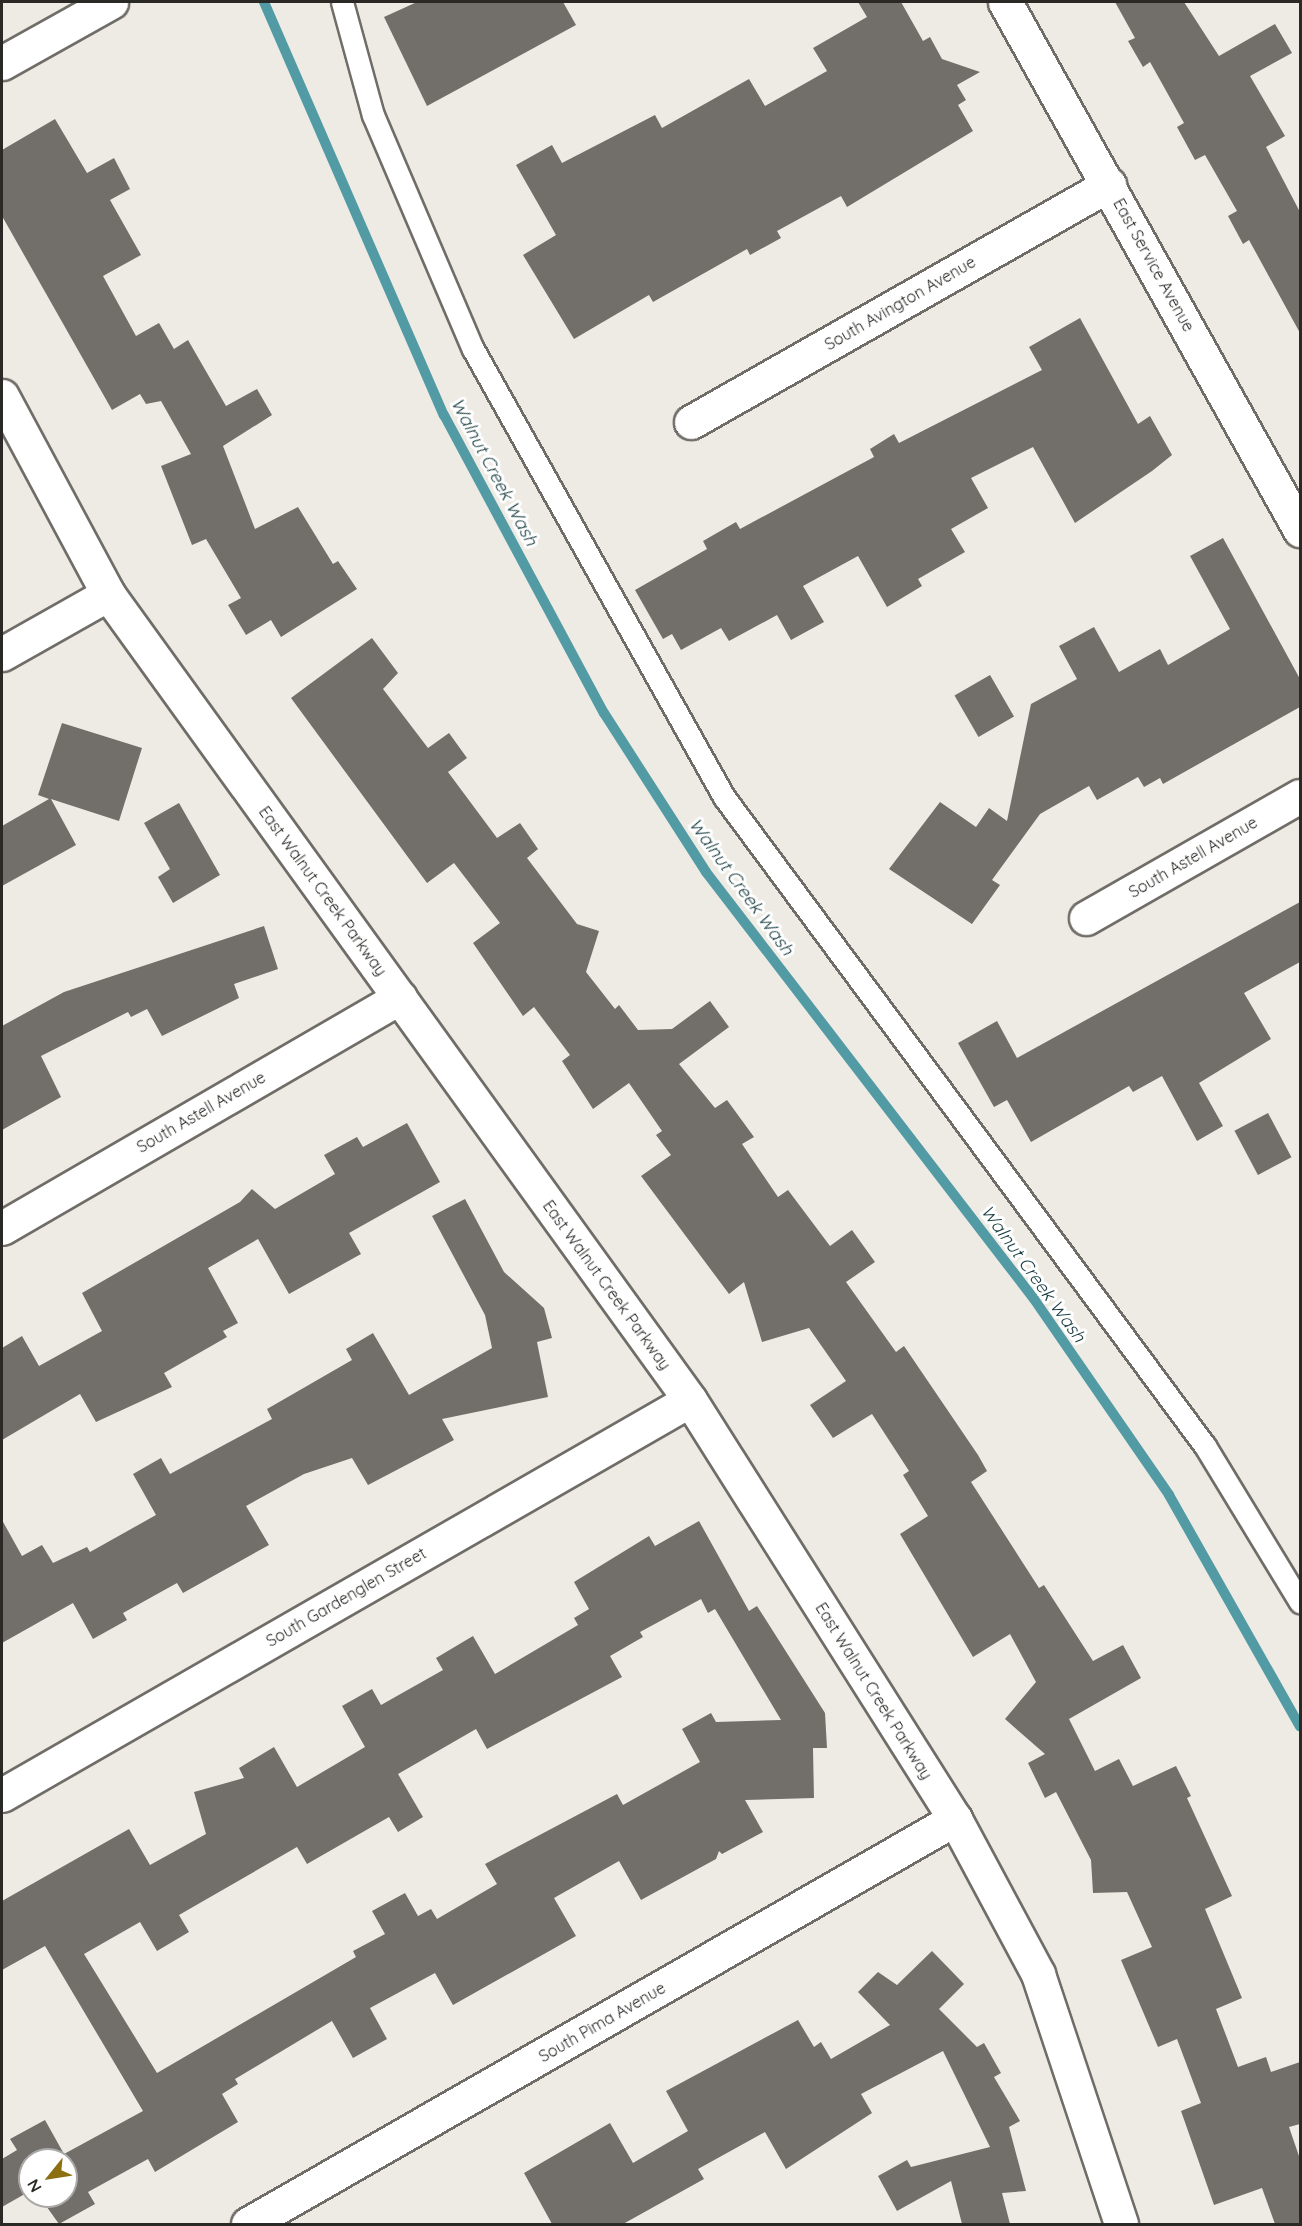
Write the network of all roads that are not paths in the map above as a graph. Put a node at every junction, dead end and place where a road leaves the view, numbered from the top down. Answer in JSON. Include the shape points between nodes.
{"nodes":[{"id":1,"x":111,"y":2,"type":"edge"},
{"id":2,"x":342,"y":2,"type":"edge"},
{"id":3,"x":1005,"y":2,"type":"edge"},
{"id":4,"x":2,"y":63,"type":"edge"},
{"id":5,"x":1109,"y":185,"type":"junction"},
{"id":6,"x":2,"y":396,"type":"edge"},
{"id":7,"x":691,"y":422,"type":"dead end"},
{"id":8,"x":1300,"y":530,"type":"edge"},
{"id":9,"x":108,"y":594,"type":"junction"},
{"id":10,"x":2,"y":654,"type":"edge"},
{"id":11,"x":1300,"y":796,"type":"edge"},
{"id":12,"x":1086,"y":918,"type":"dead end"},
{"id":13,"x":400,"y":997,"type":"junction"},
{"id":14,"x":2,"y":1228,"type":"edge"},
{"id":15,"x":690,"y":1400,"type":"junction"},
{"id":16,"x":1300,"y":1602,"type":"edge"},
{"id":17,"x":2,"y":1795,"type":"edge"},
{"id":18,"x":955,"y":1819,"type":"junction"},
{"id":19,"x":248,"y":2224,"type":"edge"},
{"id":20,"x":1121,"y":2224,"type":"edge"}],
"edges":[{"from":1,"to":4,"type":"street"},
{"from":2,"to":16,"type":"lane","via":[[374,115],[473,349],[724,797],[1205,1446]]},
{"from":3,"to":5,"type":"street","name":"East Service Avenue"},
{"from":5,"to":7,"type":"street","name":"South Avington Avenue"},
{"from":5,"to":8,"type":"street","name":"East Service Avenue"},
{"from":6,"to":9,"type":"street","name":"East Walnut Creek Parkway"},
{"from":9,"to":10,"type":"street"},
{"from":9,"to":13,"type":"street","name":"East Walnut Creek Parkway"},
{"from":11,"to":12,"type":"street","name":"South Astell Avenue"},
{"from":13,"to":14,"type":"street","name":"South Astell Avenue"},
{"from":13,"to":15,"type":"street","name":"East Walnut Creek Parkway"},
{"from":15,"to":17,"type":"street","name":"South Gardenglen Street"},
{"from":15,"to":18,"type":"street","name":"East Walnut Creek Parkway"},
{"from":18,"to":19,"type":"street","name":"South Pima Avenue"},
{"from":18,"to":20,"type":"street","name":"East Walnut Creek Parkway","via":[[1038,1974]]}]}
